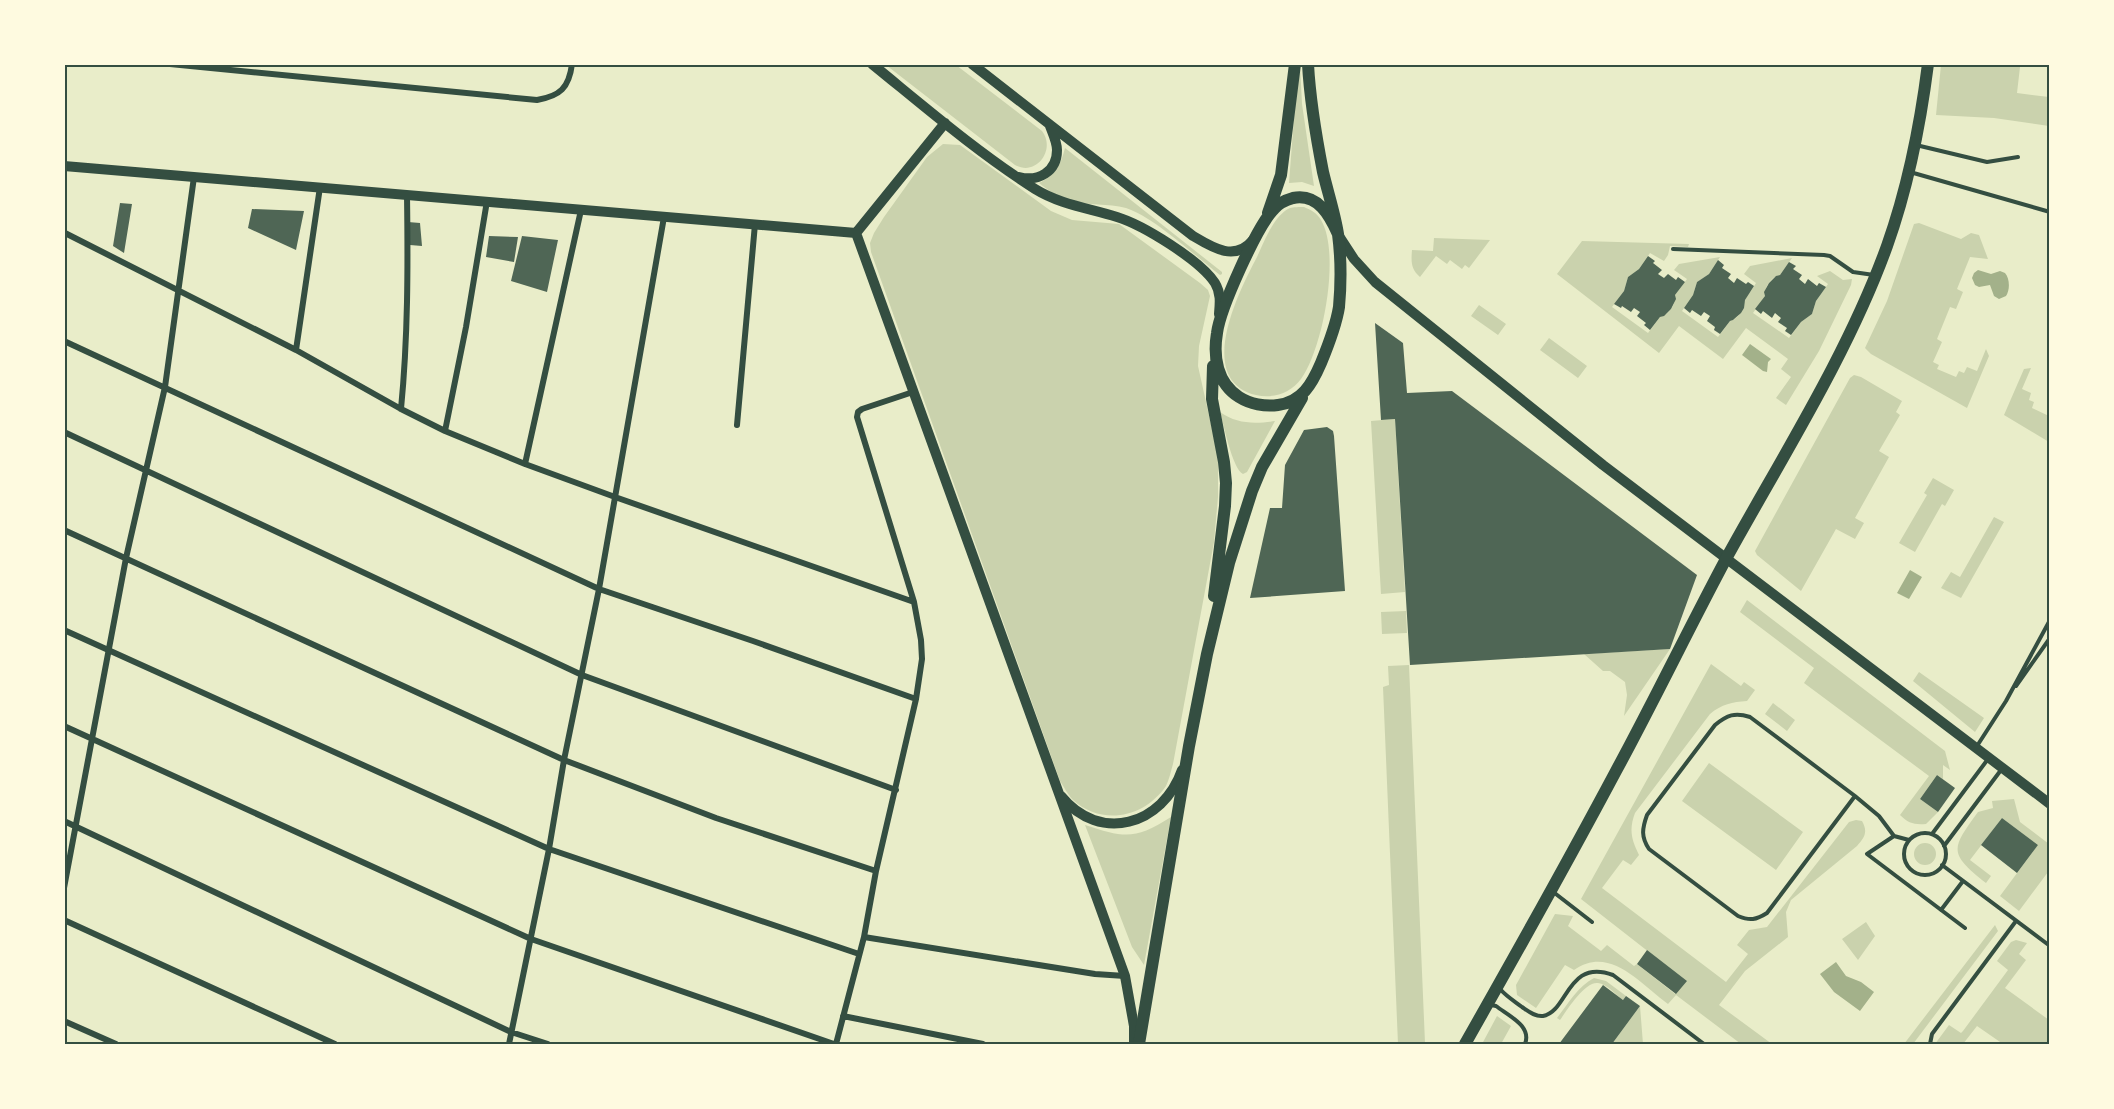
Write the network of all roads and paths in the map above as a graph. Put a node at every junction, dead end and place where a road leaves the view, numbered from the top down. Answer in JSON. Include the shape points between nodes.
{"nodes":[{"id":1,"x":170,"y":64,"type":"edge"},
{"id":2,"x":572,"y":64,"type":"edge"},
{"id":3,"x":872,"y":64,"type":"edge"},
{"id":4,"x":972,"y":64,"type":"edge"},
{"id":5,"x":1294,"y":64,"type":"edge"},
{"id":6,"x":1308,"y":64,"type":"edge"},
{"id":7,"x":1928,"y":64,"type":"edge"},
{"id":8,"x":945,"y":123,"type":"junction"},
{"id":9,"x":1050,"y":125,"type":"junction"},
{"id":10,"x":1915,"y":145,"type":"junction"},
{"id":11,"x":2018,"y":157,"type":"dead end"},
{"id":12,"x":64,"y":165,"type":"edge"},
{"id":13,"x":1910,"y":172,"type":"junction"},
{"id":14,"x":1013,"y":175,"type":"junction"},
{"id":15,"x":194,"y":177,"type":"junction"},
{"id":16,"x":320,"y":187,"type":"junction"},
{"id":17,"x":407,"y":195,"type":"junction"},
{"id":18,"x":487,"y":201,"type":"junction"},
{"id":19,"x":581,"y":210,"type":"junction"},
{"id":20,"x":2049,"y":212,"type":"edge"},
{"id":21,"x":664,"y":216,"type":"junction"},
{"id":22,"x":755,"y":224,"type":"junction"},
{"id":23,"x":1262,"y":227,"type":"junction"},
{"id":24,"x":65,"y":232,"type":"edge"},
{"id":25,"x":856,"y":233,"type":"junction"},
{"id":26,"x":1338,"y":234,"type":"junction"},
{"id":27,"x":1673,"y":249,"type":"dead end"},
{"id":28,"x":1875,"y":275,"type":"junction"},
{"id":29,"x":180,"y":291,"type":"junction"},
{"id":30,"x":1216,"y":332,"type":"junction"},
{"id":31,"x":64,"y":341,"type":"edge"},
{"id":32,"x":296,"y":350,"type":"junction"},
{"id":33,"x":1315,"y":376,"type":"junction"},
{"id":34,"x":165,"y":387,"type":"junction"},
{"id":35,"x":913,"y":392,"type":"junction"},
{"id":36,"x":401,"y":409,"type":"junction"},
{"id":37,"x":737,"y":425,"type":"dead end"},
{"id":38,"x":445,"y":431,"type":"junction"},
{"id":39,"x":64,"y":432,"type":"edge"},
{"id":40,"x":525,"y":464,"type":"junction"},
{"id":41,"x":147,"y":470,"type":"junction"},
{"id":42,"x":615,"y":497,"type":"junction"},
{"id":43,"x":64,"y":530,"type":"edge"},
{"id":44,"x":126,"y":558,"type":"junction"},
{"id":45,"x":1726,"y":559,"type":"junction"},
{"id":46,"x":599,"y":590,"type":"junction"},
{"id":47,"x":914,"y":602,"type":"junction"},
{"id":48,"x":2049,"y":620,"type":"edge"},
{"id":49,"x":64,"y":630,"type":"edge"},
{"id":50,"x":2049,"y":638,"type":"edge"},
{"id":51,"x":109,"y":651,"type":"junction"},
{"id":52,"x":1207,"y":654,"type":"junction"},
{"id":53,"x":582,"y":675,"type":"junction"},
{"id":54,"x":916,"y":699,"type":"junction"},
{"id":55,"x":2006,"y":701,"type":"junction"},
{"id":56,"x":64,"y":726,"type":"edge"},
{"id":57,"x":93,"y":740,"type":"junction"},
{"id":58,"x":1189,"y":746,"type":"junction"},
{"id":59,"x":1976,"y":748,"type":"junction"},
{"id":60,"x":1989,"y":758,"type":"junction"},
{"id":61,"x":564,"y":760,"type":"junction"},
{"id":62,"x":2002,"y":768,"type":"junction"},
{"id":63,"x":896,"y":789,"type":"junction"},
{"id":64,"x":1056,"y":791,"type":"junction"},
{"id":65,"x":1855,"y":796,"type":"junction"},
{"id":66,"x":2049,"y":804,"type":"edge"},
{"id":67,"x":64,"y":820,"type":"edge"},
{"id":68,"x":78,"y":826,"type":"junction"},
{"id":69,"x":1932,"y":834,"type":"junction"},
{"id":70,"x":1894,"y":836,"type":"junction"},
{"id":71,"x":1910,"y":840,"type":"junction"},
{"id":72,"x":1944,"y":846,"type":"junction"},
{"id":73,"x":549,"y":849,"type":"junction"},
{"id":74,"x":1942,"y":865,"type":"junction"},
{"id":75,"x":876,"y":871,"type":"junction"},
{"id":76,"x":1963,"y":880,"type":"junction"},
{"id":77,"x":64,"y":888,"type":"edge"},
{"id":78,"x":1551,"y":890,"type":"junction"},
{"id":79,"x":1941,"y":910,"type":"junction"},
{"id":80,"x":64,"y":920,"type":"edge"},
{"id":81,"x":2016,"y":921,"type":"junction"},
{"id":82,"x":1592,"y":922,"type":"dead end"},
{"id":83,"x":1965,"y":928,"type":"dead end"},
{"id":84,"x":864,"y":937,"type":"junction"},
{"id":85,"x":531,"y":939,"type":"junction"},
{"id":86,"x":2049,"y":946,"type":"edge"},
{"id":87,"x":859,"y":954,"type":"junction"},
{"id":88,"x":1125,"y":976,"type":"junction"},
{"id":89,"x":1497,"y":986,"type":"junction"},
{"id":90,"x":1487,"y":1004,"type":"junction"},
{"id":91,"x":843,"y":1016,"type":"junction"},
{"id":92,"x":64,"y":1021,"type":"edge"},
{"id":93,"x":511,"y":1032,"type":"junction"},
{"id":94,"x":116,"y":1044,"type":"edge"},
{"id":95,"x":335,"y":1044,"type":"edge"},
{"id":96,"x":509,"y":1044,"type":"edge"},
{"id":97,"x":548,"y":1044,"type":"edge"},
{"id":98,"x":835,"y":1044,"type":"edge"},
{"id":99,"x":983,"y":1044,"type":"edge"},
{"id":100,"x":1134,"y":1044,"type":"edge"},
{"id":101,"x":1138,"y":1044,"type":"edge"},
{"id":102,"x":1465,"y":1044,"type":"edge"},
{"id":103,"x":1525,"y":1044,"type":"edge"},
{"id":104,"x":1704,"y":1044,"type":"edge"},
{"id":105,"x":1930,"y":1044,"type":"edge"}],
"edges":[{"from":1,"to":2,"type":"street","via":[[537,100],[559,94]]},
{"from":3,"to":8,"type":"street"},
{"from":4,"to":9,"type":"street"},
{"from":5,"to":23,"type":"main road","via":[[1281,175]]},
{"from":6,"to":26,"type":"main road","via":[[1311,112]]},
{"from":7,"to":10,"type":"main road"},
{"from":8,"to":14,"type":"street"},
{"from":8,"to":25,"type":"street"},
{"from":9,"to":14,"type":"street","via":[[1058,153],[1046,174],[1037,179]]},
{"from":9,"to":23,"type":"street","via":[[1208,245],[1225,253],[1240,250],[1251,243]]},
{"from":10,"to":11,"type":"lane","via":[[1987,162]]},
{"from":10,"to":13,"type":"main road"},
{"from":12,"to":15,"type":"street"},
{"from":13,"to":20,"type":"lane"},
{"from":13,"to":28,"type":"main road"},
{"from":14,"to":30,"type":"street","via":[[1069,205],[1133,223],[1195,263],[1218,291]]},
{"from":15,"to":16,"type":"street"},
{"from":15,"to":29,"type":"street"},
{"from":16,"to":17,"type":"street"},
{"from":16,"to":32,"type":"street"},
{"from":17,"to":18,"type":"street"},
{"from":17,"to":36,"type":"street","via":[[408,308]]},
{"from":18,"to":19,"type":"street"},
{"from":18,"to":38,"type":"street"},
{"from":19,"to":21,"type":"street"},
{"from":19,"to":40,"type":"street"},
{"from":21,"to":22,"type":"street"},
{"from":21,"to":42,"type":"street"},
{"from":22,"to":25,"type":"street"},
{"from":22,"to":37,"type":"street"},
{"from":23,"to":26,"type":"main road","via":[[1282,203],[1305,198],[1326,210]]},
{"from":23,"to":30,"type":"main road","via":[[1231,290]]},
{"from":24,"to":29,"type":"street"},
{"from":25,"to":35,"type":"street"},
{"from":26,"to":33,"type":"main road","via":[[1339,308]]},
{"from":26,"to":45,"type":"street","via":[[1375,282]]},
{"from":27,"to":28,"type":"lane","via":[[1824,255],[1853,272]]},
{"from":28,"to":45,"type":"main road","via":[[1840,352]]},
{"from":29,"to":32,"type":"street"},
{"from":29,"to":34,"type":"street"},
{"from":30,"to":33,"type":"main road","via":[[1216,362],[1221,380],[1230,392],[1245,400],[1262,405],[1293,401],[1306,391]]},
{"from":30,"to":52,"type":"main road","via":[[1212,399],[1224,462],[1225,506]]},
{"from":31,"to":34,"type":"street"},
{"from":32,"to":36,"type":"street"},
{"from":33,"to":52,"type":"main road","via":[[1252,491],[1229,563]]},
{"from":34,"to":41,"type":"street"},
{"from":34,"to":46,"type":"street"},
{"from":35,"to":47,"type":"street","via":[[862,409],[857,417]]},
{"from":35,"to":64,"type":"street"},
{"from":36,"to":38,"type":"street"},
{"from":38,"to":40,"type":"street"},
{"from":39,"to":41,"type":"street"},
{"from":40,"to":42,"type":"street"},
{"from":41,"to":44,"type":"street"},
{"from":41,"to":53,"type":"street"},
{"from":42,"to":46,"type":"street"},
{"from":42,"to":47,"type":"street"},
{"from":43,"to":44,"type":"street"},
{"from":44,"to":51,"type":"street"},
{"from":44,"to":61,"type":"street"},
{"from":45,"to":59,"type":"street"},
{"from":45,"to":78,"type":"main road"},
{"from":46,"to":53,"type":"street"},
{"from":46,"to":54,"type":"street"},
{"from":47,"to":54,"type":"street","via":[[922,659]]},
{"from":48,"to":55,"type":"lane"},
{"from":49,"to":51,"type":"street"},
{"from":50,"to":55,"type":"lane"},
{"from":51,"to":57,"type":"street"},
{"from":51,"to":73,"type":"street"},
{"from":52,"to":58,"type":"main road"},
{"from":53,"to":61,"type":"street"},
{"from":53,"to":63,"type":"street"},
{"from":54,"to":63,"type":"street"},
{"from":55,"to":59,"type":"lane"},
{"from":56,"to":57,"type":"street"},
{"from":57,"to":68,"type":"street"},
{"from":57,"to":85,"type":"street"},
{"from":58,"to":64,"type":"street","via":[[1173,789],[1151,812],[1132,822],[1097,821],[1073,808]]},
{"from":58,"to":101,"type":"main road"},
{"from":59,"to":60,"type":"street"},
{"from":60,"to":62,"type":"street"},
{"from":60,"to":69,"type":"lane"},
{"from":61,"to":73,"type":"street"},
{"from":61,"to":75,"type":"street","via":[[716,819]]},
{"from":62,"to":66,"type":"street"},
{"from":62,"to":72,"type":"lane"},
{"from":63,"to":75,"type":"street"},
{"from":64,"to":88,"type":"street"},
{"from":65,"to":65,"type":"lane","via":[[1750,717],[1740,713],[1725,716],[1647,815],[1643,840],[1649,849],[1738,916],[1758,919],[1767,913]]},
{"from":65,"to":70,"type":"lane","via":[[1879,816]]},
{"from":67,"to":68,"type":"street"},
{"from":68,"to":77,"type":"street"},
{"from":68,"to":93,"type":"street"},
{"from":69,"to":71,"type":"lane","via":[[1921,833]]},
{"from":69,"to":72,"type":"lane"},
{"from":70,"to":71,"type":"lane"},
{"from":70,"to":79,"type":"lane","via":[[1867,854]]},
{"from":71,"to":74,"type":"lane","via":[[1904,852],[1912,870],[1932,874]]},
{"from":72,"to":74,"type":"lane"},
{"from":73,"to":85,"type":"street"},
{"from":73,"to":87,"type":"street"},
{"from":74,"to":76,"type":"lane"},
{"from":75,"to":84,"type":"street"},
{"from":76,"to":79,"type":"lane"},
{"from":76,"to":81,"type":"lane"},
{"from":78,"to":82,"type":"lane"},
{"from":78,"to":89,"type":"main road"},
{"from":79,"to":83,"type":"lane"},
{"from":80,"to":95,"type":"street"},
{"from":81,"to":86,"type":"lane"},
{"from":81,"to":105,"type":"lane","via":[[1932,1034]]},
{"from":84,"to":87,"type":"street"},
{"from":84,"to":88,"type":"street"},
{"from":85,"to":93,"type":"street"},
{"from":85,"to":98,"type":"street"},
{"from":87,"to":91,"type":"street"},
{"from":88,"to":100,"type":"street"},
{"from":89,"to":90,"type":"main road"},
{"from":89,"to":104,"type":"lane","via":[[1534,1015],[1542,1016],[1551,1013],[1578,979],[1602,971],[1613,975]]},
{"from":90,"to":102,"type":"main road"},
{"from":90,"to":103,"type":"lane","via":[[1496,1005],[1525,1028]]},
{"from":91,"to":98,"type":"street"},
{"from":91,"to":99,"type":"street"},
{"from":92,"to":94,"type":"street"},
{"from":93,"to":96,"type":"street"},
{"from":93,"to":97,"type":"street"}]}
